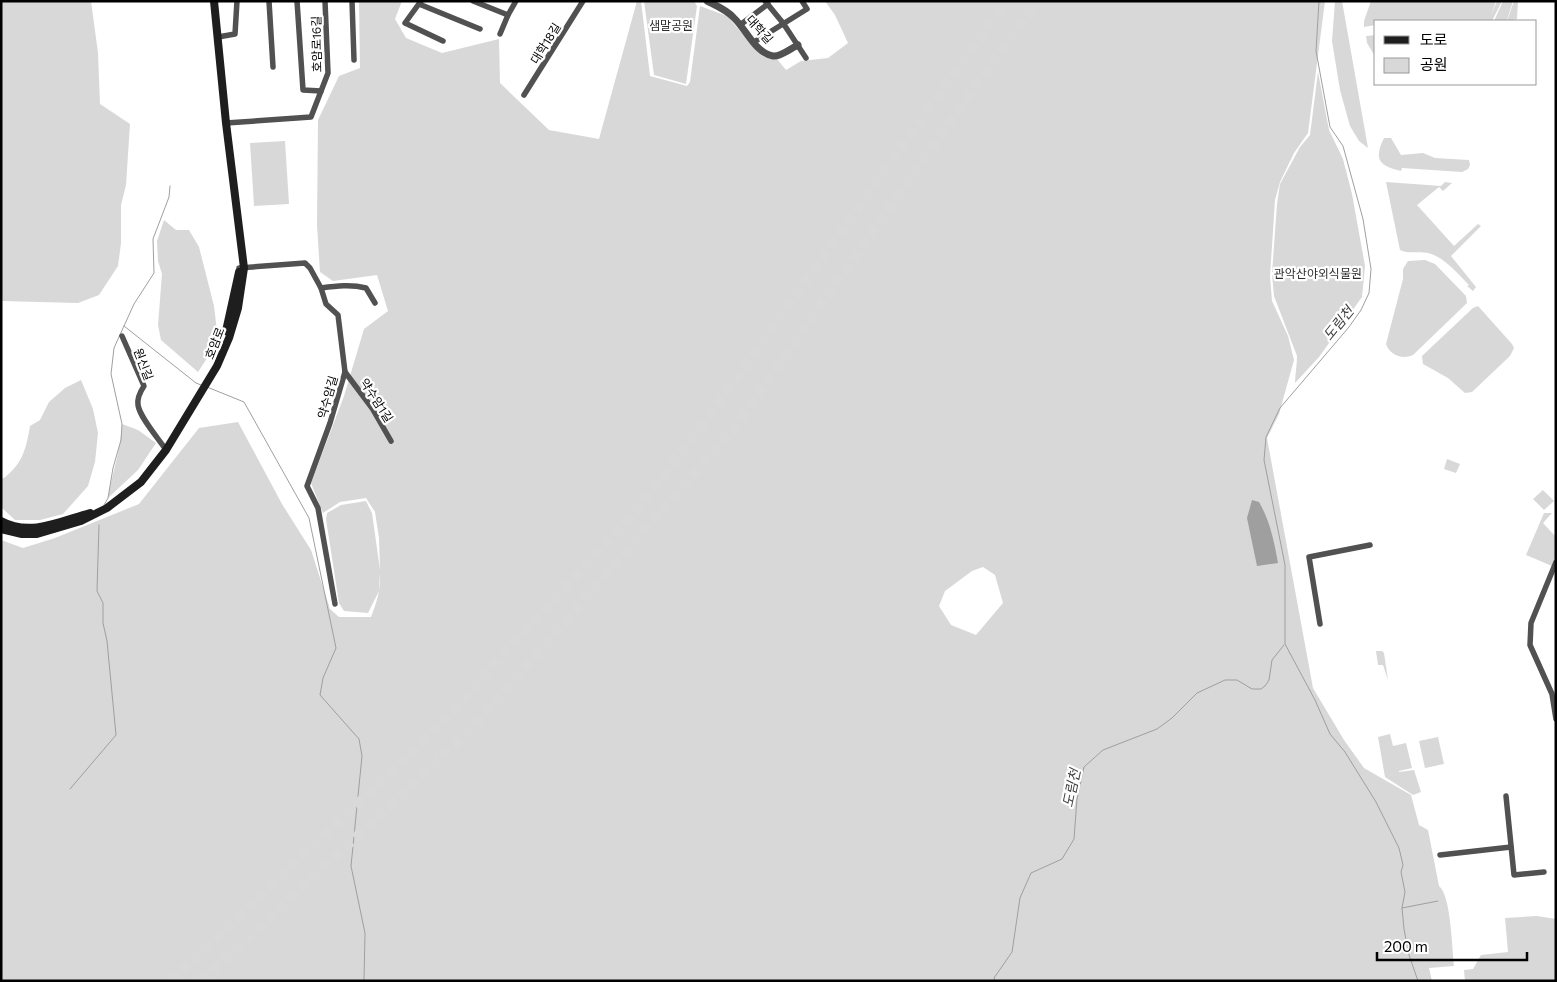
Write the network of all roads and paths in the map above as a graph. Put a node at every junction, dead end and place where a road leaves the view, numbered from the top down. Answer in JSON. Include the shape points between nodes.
{"nodes":[{"id":1,"x":212,"y":1,"type":"edge"},
{"id":2,"x":238,"y":1,"type":"edge"},
{"id":3,"x":269,"y":1,"type":"edge"},
{"id":4,"x":297,"y":1,"type":"edge"},
{"id":5,"x":325,"y":1,"type":"edge"},
{"id":6,"x":352,"y":1,"type":"edge"},
{"id":7,"x":473,"y":1,"type":"edge"},
{"id":8,"x":516,"y":1,"type":"edge"},
{"id":9,"x":583,"y":1,"type":"edge"},
{"id":10,"x":802,"y":1,"type":"edge"},
{"id":11,"x":420,"y":2,"type":"edge"},
{"id":12,"x":711,"y":2,"type":"edge"},
{"id":13,"x":767,"y":2,"type":"edge"},
{"id":14,"x":508,"y":15,"type":"junction"},
{"id":15,"x":783,"y":23,"type":"junction"},
{"id":16,"x":742,"y":24,"type":"junction"},
{"id":17,"x":480,"y":29,"type":"dead end"},
{"id":18,"x":500,"y":34,"type":"dead end"},
{"id":19,"x":218,"y":36,"type":"junction"},
{"id":20,"x":443,"y":41,"type":"dead end"},
{"id":21,"x":755,"y":41,"type":"junction"},
{"id":22,"x":797,"y":43,"type":"junction"},
{"id":23,"x":806,"y":58,"type":"dead end"},
{"id":24,"x":354,"y":60,"type":"dead end"},
{"id":25,"x":273,"y":67,"type":"dead end"},
{"id":26,"x":321,"y":91,"type":"junction"},
{"id":27,"x":524,"y":95,"type":"dead end"},
{"id":28,"x":226,"y":122,"type":"junction"},
{"id":29,"x":242,"y":268,"type":"junction"},
{"id":30,"x":321,"y":288,"type":"junction"},
{"id":31,"x":375,"y":303,"type":"dead end"},
{"id":32,"x":122,"y":336,"type":"dead end"},
{"id":33,"x":345,"y":372,"type":"junction"},
{"id":34,"x":391,"y":441,"type":"dead end"},
{"id":35,"x":165,"y":448,"type":"junction"},
{"id":36,"x":1,"y":521,"type":"edge"},
{"id":37,"x":1,"y":529,"type":"edge"},
{"id":38,"x":1370,"y":545,"type":"dead end"},
{"id":39,"x":1556,"y":562,"type":"edge"},
{"id":40,"x":335,"y":604,"type":"dead end"},
{"id":41,"x":1320,"y":624,"type":"dead end"},
{"id":42,"x":1556,"y":719,"type":"edge"},
{"id":43,"x":1506,"y":796,"type":"dead end"},
{"id":44,"x":1511,"y":847,"type":"junction"},
{"id":45,"x":1440,"y":855,"type":"dead end"},
{"id":46,"x":1544,"y":872,"type":"dead end"}],
"edges":[{"from":1,"to":19,"type":"main road","name":"호암로"},
{"from":1,"to":29,"type":"main road","via":[[224,138]]},
{"from":2,"to":19,"type":"street","via":[[236,34]]},
{"from":3,"to":25,"type":"street"},
{"from":4,"to":26,"type":"street","via":[[303,90]]},
{"from":5,"to":26,"type":"street","name":"호암로16길","via":[[328,73]]},
{"from":6,"to":24,"type":"street"},
{"from":7,"to":14,"type":"street"},
{"from":8,"to":14,"type":"street"},
{"from":9,"to":27,"type":"street","name":"대학18길"},
{"from":10,"to":15,"type":"street","via":[[807,9]]},
{"from":11,"to":17,"type":"street"},
{"from":11,"to":20,"type":"street","via":[[404,22]]},
{"from":12,"to":16,"type":"street","name":"대학길"},
{"from":13,"to":15,"type":"street"},
{"from":13,"to":16,"type":"street"},
{"from":14,"to":18,"type":"street"},
{"from":15,"to":21,"type":"street"},
{"from":15,"to":22,"type":"street"},
{"from":16,"to":21,"type":"street","name":"대학길"},
{"from":19,"to":28,"type":"main road","name":"호암로"},
{"from":21,"to":22,"type":"street","name":"대학길","via":[[761,50],[774,56]]},
{"from":22,"to":23,"type":"street"},
{"from":26,"to":28,"type":"street","name":"호암로16길","via":[[311,117]]},
{"from":28,"to":29,"type":"main road","name":"호암로"},
{"from":29,"to":30,"type":"street","name":"약수암길","via":[[305,263]]},
{"from":29,"to":35,"type":"main road","via":[[225,333],[213,364]]},
{"from":29,"to":35,"type":"main road","name":"호암로","via":[[238,308],[217,366]]},
{"from":30,"to":31,"type":"street","via":[[359,286],[366,288]]},
{"from":30,"to":33,"type":"street","name":"약수암길","via":[[326,304],[338,315]]},
{"from":32,"to":35,"type":"street","name":"원신길","via":[[144,386],[137,403],[140,411]]},
{"from":33,"to":34,"type":"street","name":"약수암1길"},
{"from":33,"to":40,"type":"street","name":"약수암길","via":[[307,486],[318,508]]},
{"from":35,"to":36,"type":"main road","via":[[139,479],[105,506],[38,528],[12,526]]},
{"from":35,"to":37,"type":"main road","name":"호암로","via":[[141,482],[92,516],[37,534]]},
{"from":38,"to":41,"type":"street","via":[[1309,556]]},
{"from":39,"to":42,"type":"street","via":[[1531,623],[1530,645],[1552,694]]},
{"from":43,"to":44,"type":"street"},
{"from":44,"to":45,"type":"street"},
{"from":44,"to":46,"type":"street","via":[[1514,875]]}]}
